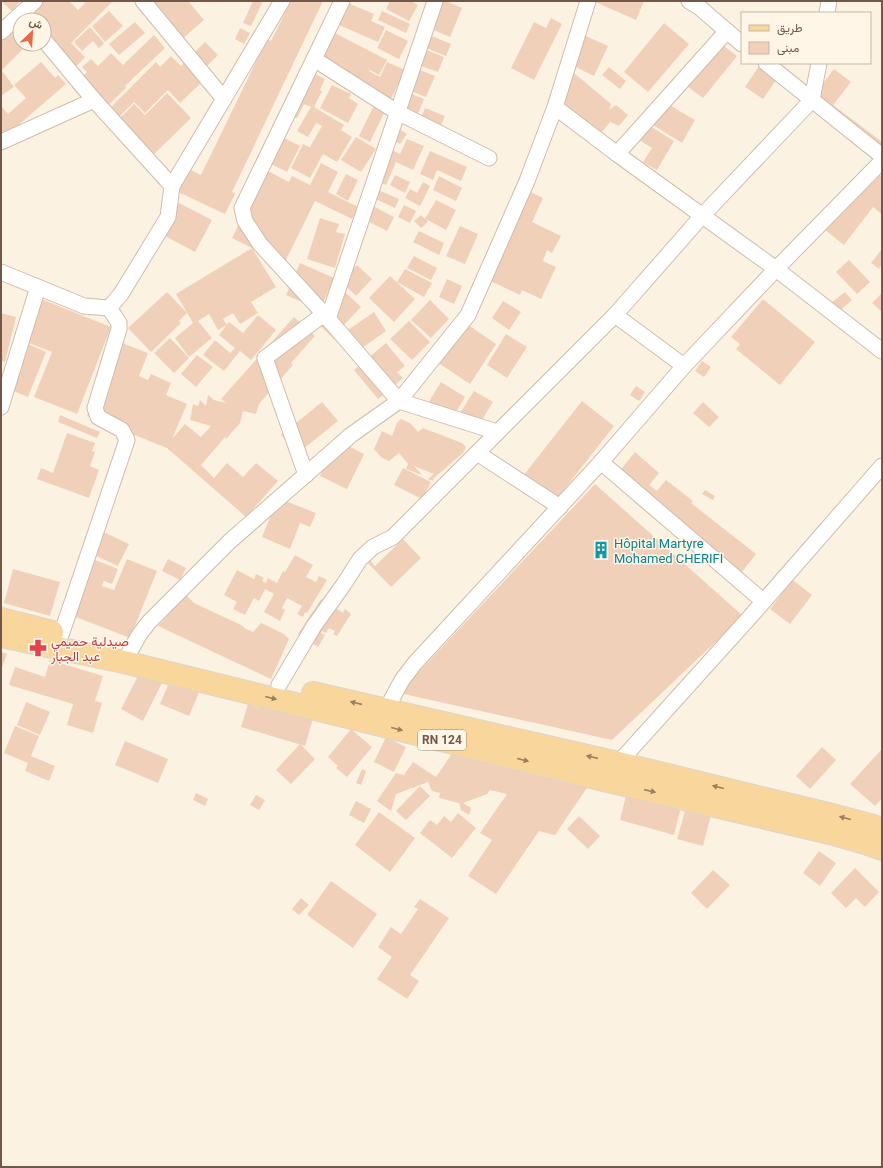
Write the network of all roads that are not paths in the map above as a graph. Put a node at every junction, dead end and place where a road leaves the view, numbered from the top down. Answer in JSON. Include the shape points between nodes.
{"nodes":[{"id":1,"x":35,"y":1,"type":"edge"},
{"id":2,"x":142,"y":1,"type":"edge"},
{"id":3,"x":282,"y":1,"type":"edge"},
{"id":4,"x":342,"y":1,"type":"edge"},
{"id":5,"x":434,"y":1,"type":"edge"},
{"id":6,"x":588,"y":1,"type":"edge"},
{"id":7,"x":829,"y":1,"type":"edge"},
{"id":8,"x":697,"y":3,"type":"edge"},
{"id":9,"x":27,"y":12,"type":"edge"},
{"id":10,"x":827,"y":12,"type":"edge"},
{"id":11,"x":12,"y":25,"type":"edge"},
{"id":12,"x":727,"y":31,"type":"junction"},
{"id":13,"x":1,"y":32,"type":"edge"},
{"id":14,"x":741,"y":43,"type":"edge"},
{"id":15,"x":52,"y":50,"type":"edge"},
{"id":16,"x":314,"y":59,"type":"junction"},
{"id":17,"x":767,"y":64,"type":"edge"},
{"id":18,"x":819,"y":64,"type":"edge"},
{"id":19,"x":224,"y":99,"type":"junction"},
{"id":20,"x":94,"y":100,"type":"junction"},
{"id":21,"x":812,"y":100,"type":"junction"},
{"id":22,"x":555,"y":107,"type":"junction"},
{"id":23,"x":397,"y":112,"type":"junction"},
{"id":24,"x":1,"y":142,"type":"edge"},
{"id":25,"x":617,"y":154,"type":"junction"},
{"id":26,"x":882,"y":156,"type":"edge"},
{"id":27,"x":489,"y":158,"type":"dead end"},
{"id":28,"x":882,"y":161,"type":"edge"},
{"id":29,"x":172,"y":186,"type":"junction"},
{"id":30,"x":702,"y":216,"type":"junction"},
{"id":31,"x":776,"y":269,"type":"junction"},
{"id":32,"x":1,"y":272,"type":"edge"},
{"id":33,"x":38,"y":287,"type":"junction"},
{"id":34,"x":110,"y":308,"type":"junction"},
{"id":35,"x":615,"y":315,"type":"junction"},
{"id":36,"x":326,"y":317,"type":"junction"},
{"id":37,"x":882,"y":351,"type":"edge"},
{"id":38,"x":684,"y":366,"type":"junction"},
{"id":39,"x":4,"y":391,"type":"edge"},
{"id":40,"x":399,"y":401,"type":"junction"},
{"id":41,"x":1,"y":407,"type":"edge"},
{"id":42,"x":497,"y":432,"type":"junction"},
{"id":43,"x":477,"y":453,"type":"junction"},
{"id":44,"x":601,"y":462,"type":"junction"},
{"id":45,"x":882,"y":466,"type":"edge"},
{"id":46,"x":306,"y":475,"type":"junction"},
{"id":47,"x":560,"y":507,"type":"junction"},
{"id":48,"x":763,"y":601,"type":"junction"},
{"id":49,"x":1,"y":618,"type":"edge"},
{"id":50,"x":61,"y":635,"type":"junction"},
{"id":51,"x":1,"y":636,"type":"edge"},
{"id":52,"x":127,"y":657,"type":"junction"},
{"id":53,"x":279,"y":686,"type":"junction"},
{"id":54,"x":386,"y":710,"type":"junction"},
{"id":55,"x":618,"y":762,"type":"junction"},
{"id":56,"x":604,"y":780,"type":"junction"},
{"id":57,"x":882,"y":829,"type":"edge"},
{"id":58,"x":882,"y":849,"type":"edge"}],
"edges":[{"from":1,"to":9,"type":"street"},
{"from":2,"to":19,"type":"street"},
{"from":3,"to":19,"type":"street"},
{"from":4,"to":16,"type":"street"},
{"from":5,"to":23,"type":"street"},
{"from":6,"to":22,"type":"street"},
{"from":7,"to":10,"type":"street"},
{"from":8,"to":12,"type":"street"},
{"from":11,"to":13,"type":"street"},
{"from":12,"to":14,"type":"street"},
{"from":12,"to":25,"type":"street"},
{"from":15,"to":20,"type":"street"},
{"from":16,"to":23,"type":"street"},
{"from":16,"to":36,"type":"street","via":[[242,208],[245,221],[260,244]]},
{"from":17,"to":21,"type":"street"},
{"from":18,"to":21,"type":"street"},
{"from":19,"to":29,"type":"street"},
{"from":20,"to":24,"type":"street"},
{"from":20,"to":29,"type":"street"},
{"from":21,"to":26,"type":"street"},
{"from":21,"to":30,"type":"street"},
{"from":22,"to":25,"type":"street"},
{"from":22,"to":40,"type":"street","via":[[527,181],[468,315]]},
{"from":23,"to":27,"type":"street"},
{"from":23,"to":36,"type":"street"},
{"from":25,"to":30,"type":"street"},
{"from":28,"to":31,"type":"street"},
{"from":29,"to":34,"type":"street","via":[[168,217]]},
{"from":30,"to":31,"type":"street"},
{"from":30,"to":35,"type":"street"},
{"from":31,"to":37,"type":"street"},
{"from":31,"to":38,"type":"street"},
{"from":32,"to":33,"type":"street"},
{"from":33,"to":34,"type":"street","via":[[84,306]]},
{"from":33,"to":39,"type":"street"},
{"from":34,"to":50,"type":"street","via":[[119,323],[119,329],[95,408],[98,417],[122,430],[127,440]]},
{"from":35,"to":38,"type":"street"},
{"from":35,"to":42,"type":"street"},
{"from":36,"to":40,"type":"street"},
{"from":36,"to":46,"type":"street","via":[[265,358]]},
{"from":38,"to":44,"type":"street"},
{"from":39,"to":41,"type":"street"},
{"from":40,"to":42,"type":"street"},
{"from":40,"to":46,"type":"street","via":[[351,436]]},
{"from":42,"to":43,"type":"street"},
{"from":43,"to":47,"type":"street"},
{"from":43,"to":53,"type":"street","via":[[393,537],[373,547],[360,559],[314,626]]},
{"from":44,"to":47,"type":"street"},
{"from":44,"to":48,"type":"street"},
{"from":45,"to":48,"type":"street"},
{"from":46,"to":52,"type":"street","via":[[229,542],[149,622]]},
{"from":47,"to":54,"type":"street","via":[[415,663],[402,680]]},
{"from":48,"to":55,"type":"street"},
{"from":49,"to":50,"type":"main road","number":"RN 124"},
{"from":50,"to":52,"type":"main road","number":"RN 124"},
{"from":51,"to":52,"type":"main road","number":"RN 124"},
{"from":52,"to":53,"type":"main road","number":"RN 124"},
{"from":52,"to":56,"type":"main road","number":"RN 124","one_way":true},
{"from":54,"to":53,"type":"main road","number":"RN 124","one_way":true},
{"from":55,"to":54,"type":"main road","number":"RN 124","one_way":true},
{"from":55,"to":56,"type":"street"},
{"from":57,"to":55,"type":"main road","number":"RN 124","one_way":true},
{"from":56,"to":58,"type":"main road","number":"RN 124","one_way":true,"via":[[830,833]]}]}
